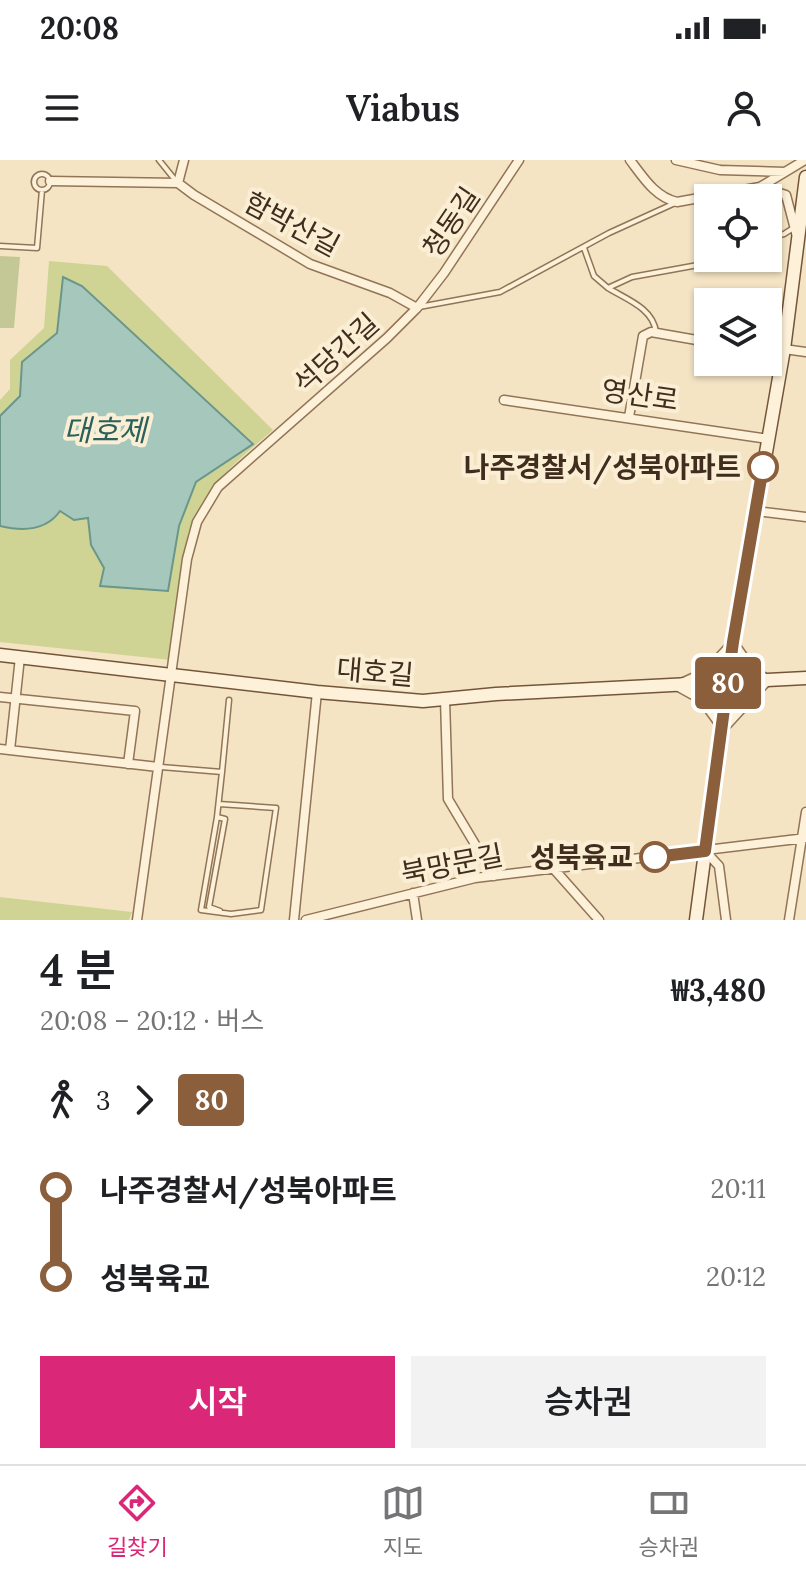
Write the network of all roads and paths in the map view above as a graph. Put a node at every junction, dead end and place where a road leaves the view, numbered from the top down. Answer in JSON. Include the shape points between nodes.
{"nodes":[{"id":1,"x":159,"y":160,"type":"edge"},
{"id":2,"x":184,"y":160,"type":"edge"},
{"id":3,"x":519,"y":160,"type":"edge"},
{"id":4,"x":630,"y":160,"type":"edge"},
{"id":5,"x":676,"y":160,"type":"edge"},
{"id":6,"x":805,"y":160,"type":"edge"},
{"id":7,"x":785,"y":172,"type":"junction"},
{"id":8,"x":806,"y":177,"type":"edge"},
{"id":9,"x":50,"y":181,"type":"junction"},
{"id":10,"x":178,"y":183,"type":"junction"},
{"id":11,"x":765,"y":184,"type":"edge"},
{"id":12,"x":42,"y":190,"type":"junction"},
{"id":13,"x":782,"y":194,"type":"edge"},
{"id":14,"x":694,"y":199,"type":"edge"},
{"id":15,"x":677,"y":202,"type":"junction"},
{"id":16,"x":801,"y":221,"type":"edge"},
{"id":17,"x":782,"y":234,"type":"edge"},
{"id":18,"x":0,"y":246,"type":"edge"},
{"id":19,"x":584,"y":248,"type":"junction"},
{"id":20,"x":694,"y":266,"type":"edge"},
{"id":21,"x":608,"y":288,"type":"junction"},
{"id":22,"x":417,"y":308,"type":"junction"},
{"id":23,"x":652,"y":332,"type":"junction"},
{"id":24,"x":694,"y":340,"type":"edge"},
{"id":25,"x":784,"y":349,"type":"junction"},
{"id":26,"x":806,"y":352,"type":"edge"},
{"id":27,"x":504,"y":400,"type":"dead end"},
{"id":28,"x":629,"y":417,"type":"junction"},
{"id":29,"x":768,"y":439,"type":"junction"},
{"id":30,"x":756,"y":511,"type":"junction"},
{"id":31,"x":806,"y":517,"type":"edge"},
{"id":32,"x":733,"y":642,"type":"junction"},
{"id":33,"x":0,"y":655,"type":"edge"},
{"id":34,"x":20,"y":657,"type":"junction"},
{"id":35,"x":172,"y":675,"type":"junction"},
{"id":36,"x":806,"y":678,"type":"edge"},
{"id":37,"x":768,"y":680,"type":"junction"},
{"id":38,"x":728,"y":683,"type":"junction"},
{"id":39,"x":675,"y":685,"type":"junction"},
{"id":40,"x":317,"y":692,"type":"junction"},
{"id":41,"x":0,"y":697,"type":"edge"},
{"id":42,"x":15,"y":698,"type":"junction"},
{"id":43,"x":445,"y":699,"type":"junction"},
{"id":44,"x":229,"y":700,"type":"dead end"},
{"id":45,"x":723,"y":729,"type":"junction"},
{"id":46,"x":5,"y":750,"type":"edge"},
{"id":47,"x":128,"y":764,"type":"junction"},
{"id":48,"x":158,"y":767,"type":"junction"},
{"id":49,"x":222,"y":772,"type":"junction"},
{"id":50,"x":219,"y":804,"type":"junction"},
{"id":51,"x":806,"y":812,"type":"edge"},
{"id":52,"x":217,"y":817,"type":"junction"},
{"id":53,"x":803,"y":839,"type":"edge"},
{"id":54,"x":705,"y":851,"type":"junction"},
{"id":55,"x":553,"y":868,"type":"junction"},
{"id":56,"x":494,"y":876,"type":"junction"},
{"id":57,"x":413,"y":893,"type":"junction"},
{"id":58,"x":231,"y":914,"type":"junction"},
{"id":59,"x":137,"y":920,"type":"edge"},
{"id":60,"x":236,"y":920,"type":"edge"},
{"id":61,"x":294,"y":920,"type":"edge"},
{"id":62,"x":306,"y":920,"type":"edge"},
{"id":63,"x":417,"y":920,"type":"edge"},
{"id":64,"x":599,"y":920,"type":"edge"},
{"id":65,"x":696,"y":920,"type":"edge"},
{"id":66,"x":726,"y":920,"type":"edge"},
{"id":67,"x":789,"y":920,"type":"edge"}],
"edges":[{"from":1,"to":10,"type":"lane","name":"함박산길"},
{"from":2,"to":10,"type":"street"},
{"from":3,"to":22,"type":"street","name":"청동길"},
{"from":4,"to":15,"type":"street","via":[[660,195]]},
{"from":5,"to":7,"type":"street","via":[[720,170]]},
{"from":6,"to":7,"type":"street"},
{"from":7,"to":11,"type":"street"},
{"from":8,"to":16,"type":"street"},
{"from":9,"to":10,"type":"street"},
{"from":9,"to":12,"type":"lane"},
{"from":9,"to":12,"type":"lane","via":[[43,174],[37,177],[36,186]]},
{"from":10,"to":22,"type":"street","name":"함박산길","via":[[310,264]]},
{"from":12,"to":18,"type":"lane","via":[[37,248]]},
{"from":13,"to":16,"type":"street"},
{"from":14,"to":15,"type":"street"},
{"from":15,"to":19,"type":"lane","name":"석당간길"},
{"from":16,"to":17,"type":"lane"},
{"from":16,"to":25,"type":"street"},
{"from":19,"to":21,"type":"lane","via":[[594,276]]},
{"from":19,"to":22,"type":"lane","name":"석당간길","via":[[500,292]]},
{"from":20,"to":21,"type":"lane","via":[[632,277]]},
{"from":21,"to":23,"type":"lane","via":[[647,311],[656,327]]},
{"from":22,"to":35,"type":"street","name":"석당간길","via":[[212,496],[193,534]]},
{"from":23,"to":24,"type":"street"},
{"from":23,"to":28,"type":"street","via":[[640,344]]},
{"from":25,"to":26,"type":"street"},
{"from":25,"to":29,"type":"street"},
{"from":27,"to":28,"type":"street","name":"영산로"},
{"from":28,"to":29,"type":"street","name":"영산로"},
{"from":29,"to":30,"type":"street"},
{"from":30,"to":31,"type":"street"},
{"from":30,"to":32,"type":"street"},
{"from":32,"to":37,"type":"street","via":[[752,669]]},
{"from":32,"to":38,"type":"street"},
{"from":32,"to":39,"type":"street","via":[[697,678]]},
{"from":33,"to":34,"type":"street","name":"대호길"},
{"from":34,"to":35,"type":"street","name":"대호길"},
{"from":34,"to":42,"type":"street"},
{"from":35,"to":40,"type":"street","name":"대호길"},
{"from":35,"to":48,"type":"street","name":"석당간길"},
{"from":36,"to":37,"type":"street","name":"대호길"},
{"from":37,"to":38,"type":"street","name":"대호길"},
{"from":37,"to":45,"type":"street"},
{"from":38,"to":39,"type":"street","name":"대호길"},
{"from":38,"to":45,"type":"street"},
{"from":39,"to":43,"type":"street","name":"대호길"},
{"from":39,"to":45,"type":"street","via":[[702,700]]},
{"from":40,"to":43,"type":"street","name":"대호길"},
{"from":40,"to":61,"type":"street"},
{"from":41,"to":42,"type":"street"},
{"from":42,"to":46,"type":"street"},
{"from":42,"to":47,"type":"street","via":[[135,711]]},
{"from":43,"to":56,"type":"street","via":[[448,799]]},
{"from":44,"to":49,"type":"lane"},
{"from":45,"to":54,"type":"street"},
{"from":46,"to":47,"type":"street"},
{"from":47,"to":48,"type":"street"},
{"from":48,"to":49,"type":"lane"},
{"from":48,"to":59,"type":"street","name":"석당간길"},
{"from":49,"to":50,"type":"lane"},
{"from":50,"to":52,"type":"lane"},
{"from":50,"to":58,"type":"lane","via":[[276,808],[261,910]]},
{"from":51,"to":53,"type":"street"},
{"from":52,"to":58,"type":"lane","via":[[225,819],[209,907]]},
{"from":52,"to":58,"type":"lane","via":[[201,910]]},
{"from":53,"to":54,"type":"street","name":"북망문길"},
{"from":53,"to":67,"type":"street"},
{"from":54,"to":55,"type":"street","name":"북망문길"},
{"from":54,"to":65,"type":"street"},
{"from":54,"to":66,"type":"street","via":[[719,866]]},
{"from":55,"to":56,"type":"street","name":"북망문길"},
{"from":55,"to":64,"type":"street"},
{"from":56,"to":57,"type":"street","name":"북망문길"},
{"from":57,"to":62,"type":"street","name":"북망문길"},
{"from":57,"to":63,"type":"street"},
{"from":58,"to":60,"type":"lane"}]}
